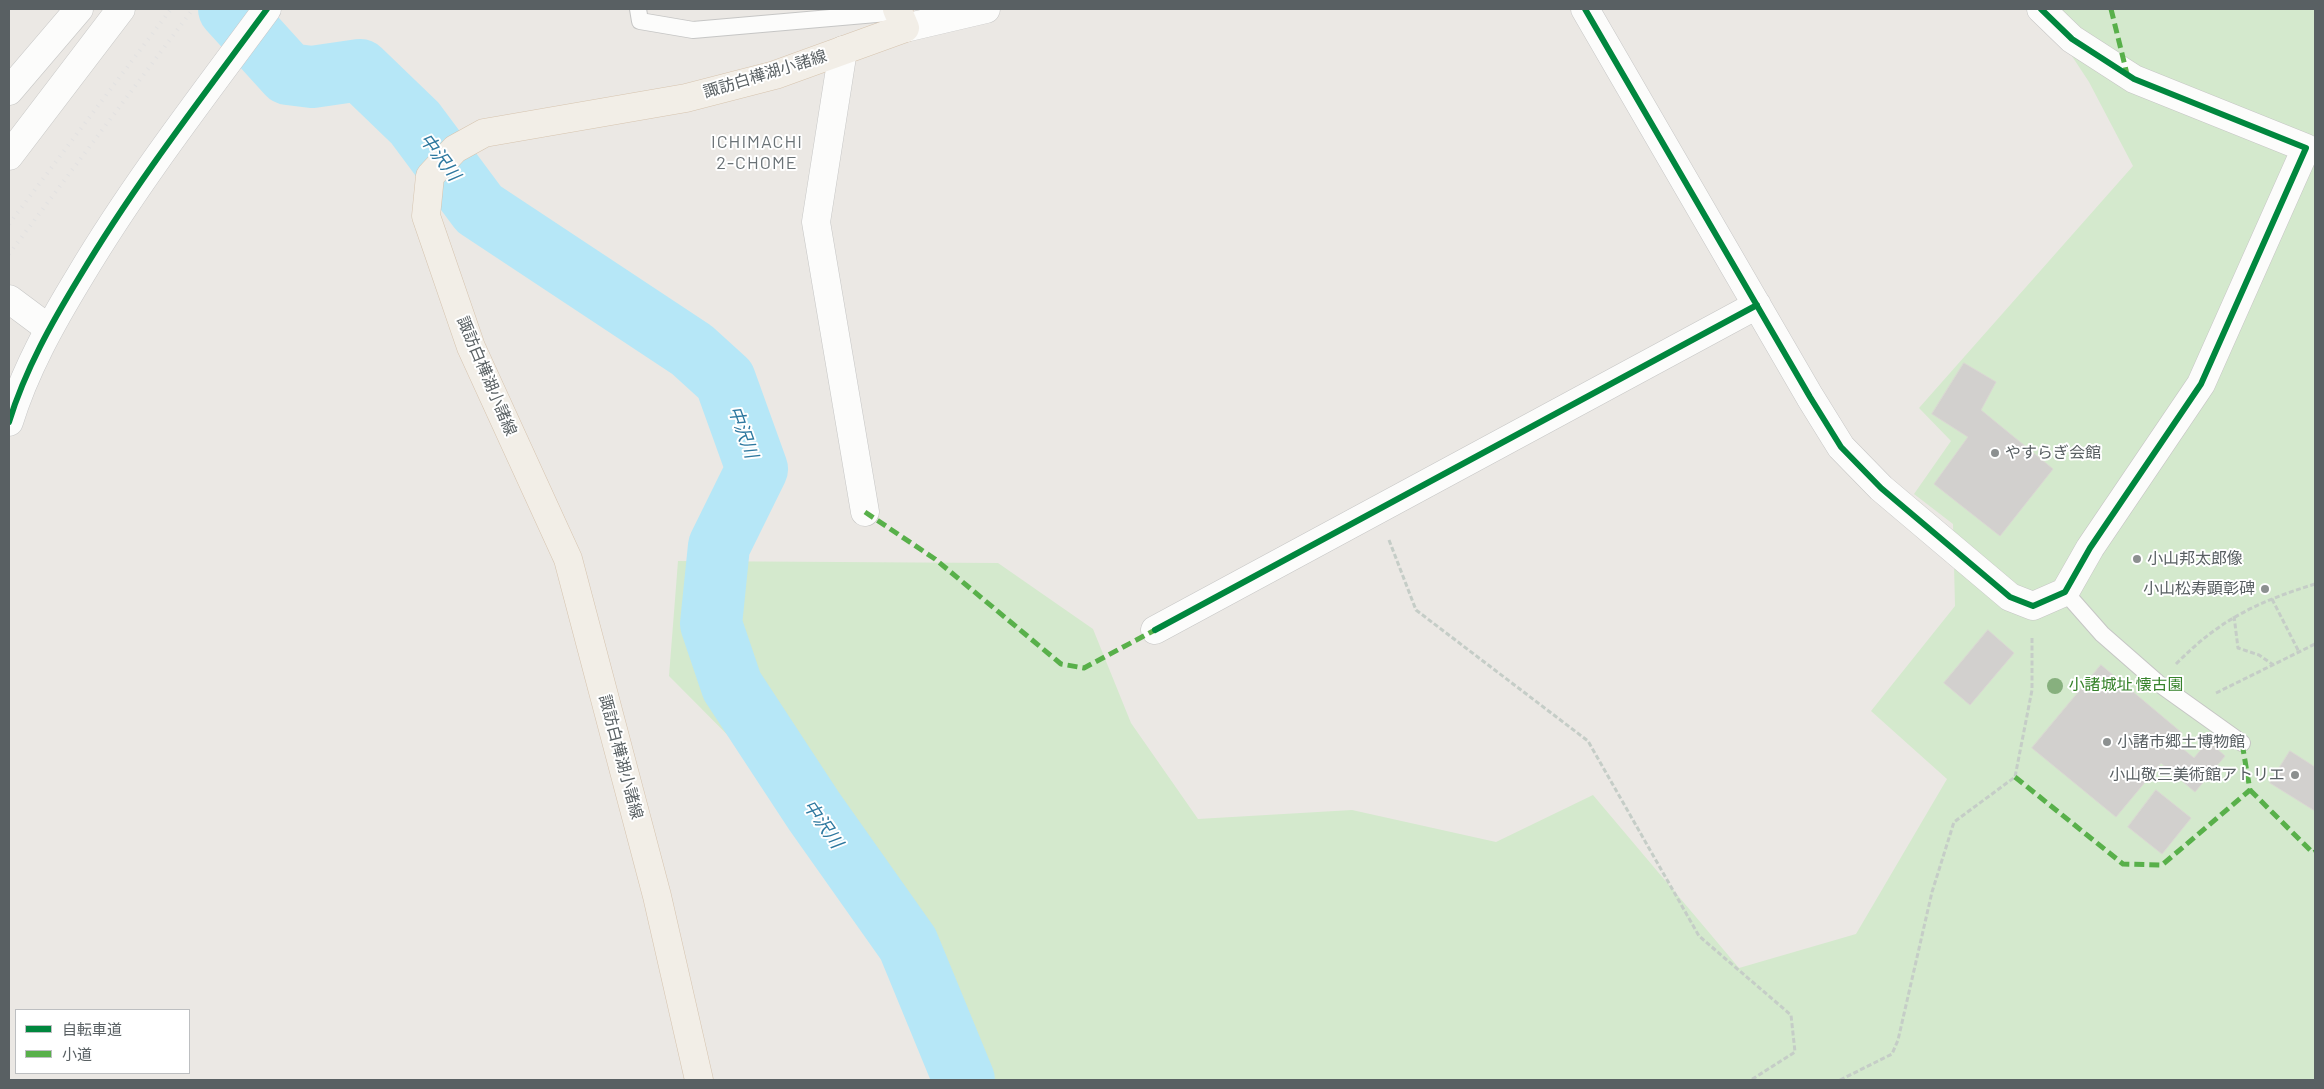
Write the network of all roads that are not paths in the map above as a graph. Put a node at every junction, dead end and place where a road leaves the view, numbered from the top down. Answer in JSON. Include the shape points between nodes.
{"nodes":[{"id":1,"x":79,"y":9,"type":"edge"},
{"id":2,"x":121,"y":9,"type":"edge"},
{"id":3,"x":268,"y":9,"type":"edge"},
{"id":4,"x":638,"y":9,"type":"edge"},
{"id":5,"x":986,"y":9,"type":"edge"},
{"id":6,"x":1585,"y":9,"type":"edge"},
{"id":7,"x":2041,"y":9,"type":"edge"},
{"id":8,"x":900,"y":16,"type":"edge"},
{"id":9,"x":843,"y":50,"type":"junction"},
{"id":10,"x":9,"y":91,"type":"edge"},
{"id":11,"x":9,"y":156,"type":"edge"},
{"id":12,"x":9,"y":298,"type":"edge"},
{"id":13,"x":1757,"y":305,"type":"junction"},
{"id":14,"x":48,"y":328,"type":"junction"},
{"id":15,"x":9,"y":422,"type":"edge"},
{"id":16,"x":866,"y":512,"type":"dead end"},
{"id":17,"x":2065,"y":592,"type":"junction"},
{"id":18,"x":1155,"y":630,"type":"dead end"},
{"id":19,"x":2242,"y":743,"type":"dead end"},
{"id":20,"x":700,"y":1080,"type":"edge"}],
"edges":[{"from":1,"to":10,"type":"street"},
{"from":2,"to":11,"type":"street"},
{"from":3,"to":14,"type":"street","via":[[139,184]]},
{"from":4,"to":8,"type":"lane","via":[[640,21],[693,30]]},
{"from":5,"to":8,"type":"street"},
{"from":6,"to":13,"type":"street"},
{"from":7,"to":17,"type":"street","via":[[2072,39],[2134,79],[2306,148],[2201,384],[2090,548]]},
{"from":8,"to":9,"type":"main road","name":"諏訪白樺湖小諸線"},
{"from":9,"to":16,"type":"street","via":[[816,222]]},
{"from":9,"to":20,"type":"main road","name":"諏訪白樺湖小諸線","via":[[775,75],[686,98],[484,132],[455,149],[430,176],[426,216],[471,347],[568,559],[658,896]]},
{"from":12,"to":14,"type":"street"},
{"from":13,"to":17,"type":"street","via":[[1841,447],[1881,488],[2010,597],[2032,606]]},
{"from":13,"to":18,"type":"street"},
{"from":14,"to":15,"type":"street"},
{"from":17,"to":19,"type":"lane","via":[[2102,634],[2158,683]]}]}
